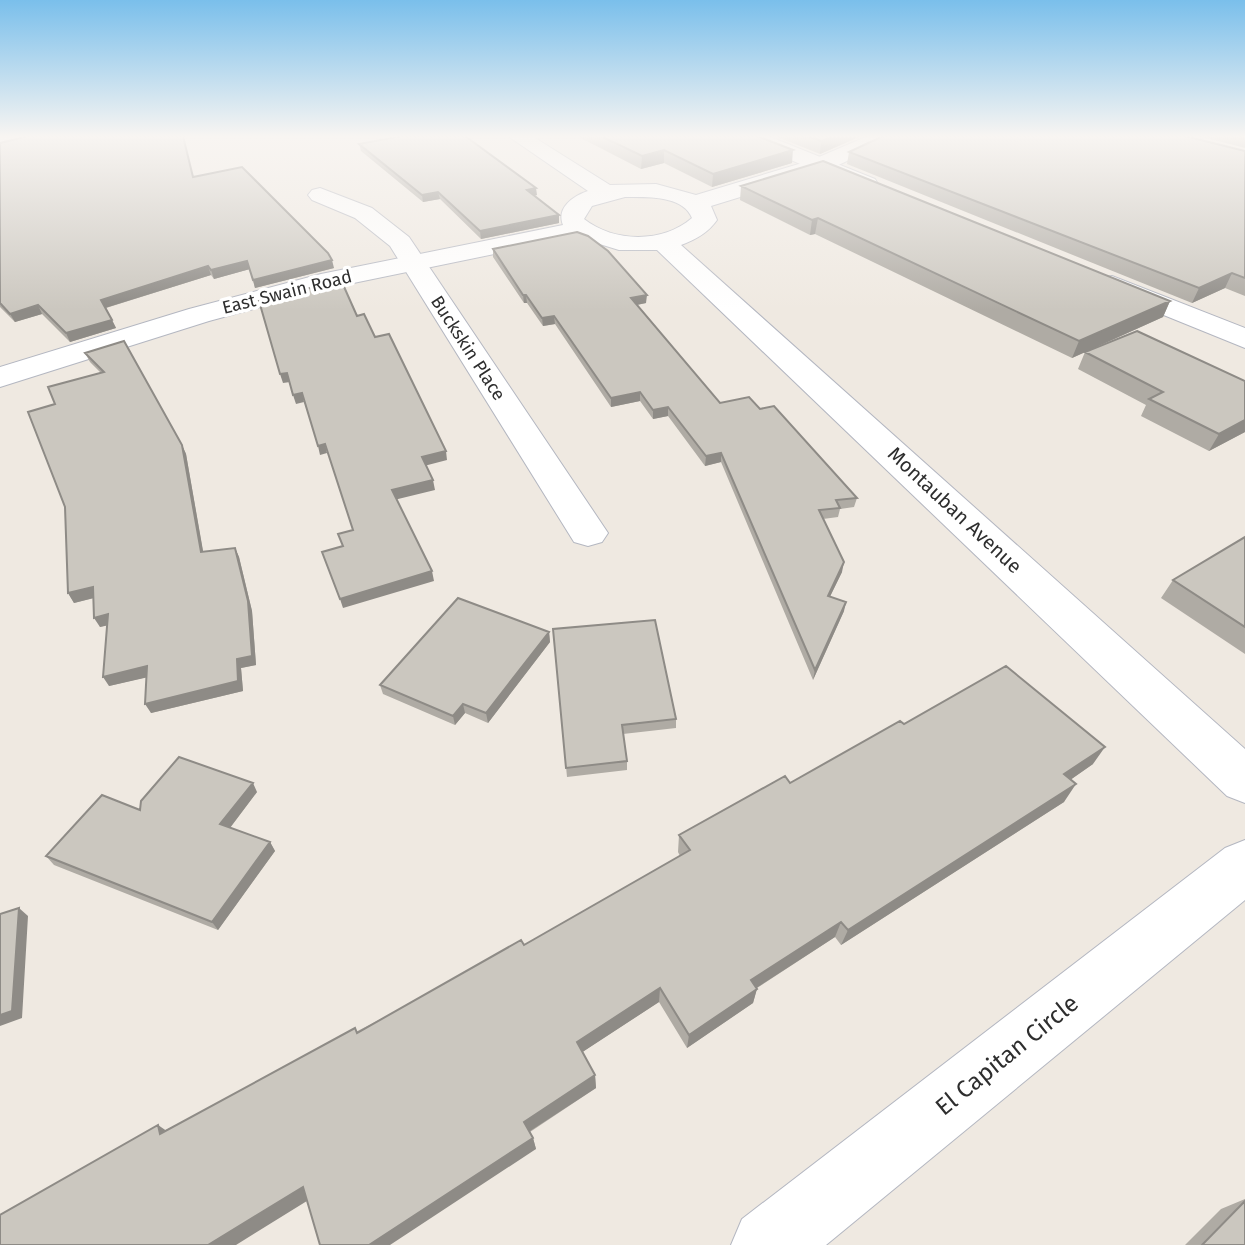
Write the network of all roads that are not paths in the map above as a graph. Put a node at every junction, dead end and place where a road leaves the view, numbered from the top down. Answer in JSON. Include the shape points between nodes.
{"nodes":[{"id":1,"x":603,"y":194,"type":"edge"},
{"id":2,"x":670,"y":194,"type":"edge"},
{"id":3,"x":724,"y":194,"type":"edge"},
{"id":4,"x":891,"y":194,"type":"edge"},
{"id":5,"x":320,"y":195,"type":"dead end"},
{"id":6,"x":896,"y":196,"type":"edge"},
{"id":7,"x":695,"y":203,"type":"junction"},
{"id":8,"x":579,"y":229,"type":"junction"},
{"id":9,"x":662,"y":241,"type":"junction"},
{"id":10,"x":413,"y":263,"type":"junction"},
{"id":11,"x":1085,"y":273,"type":"edge"},
{"id":12,"x":1245,"y":339,"type":"edge"},
{"id":13,"x":0,"y":377,"type":"edge"},
{"id":14,"x":588,"y":533,"type":"dead end"},
{"id":15,"x":1245,"y":781,"type":"edge"},
{"id":16,"x":1245,"y":866,"type":"edge"},
{"id":17,"x":768,"y":1245,"type":"edge"}],
"edges":[{"from":1,"to":8,"type":"street","via":[[572,212]]},
{"from":2,"to":7,"type":"street"},
{"from":3,"to":7,"type":"street"},
{"from":4,"to":6,"type":"street"},
{"from":5,"to":10,"type":"street","name":"Buckskin Place","via":[[385,225]]},
{"from":7,"to":9,"type":"street","via":[[705,220],[697,229]]},
{"from":8,"to":9,"type":"street","via":[[615,241]]},
{"from":8,"to":10,"type":"street","name":"East Swain Road"},
{"from":9,"to":15,"type":"street","name":"Montauban Avenue"},
{"from":10,"to":13,"type":"street","name":"East Swain Road","via":[[234,305]]},
{"from":10,"to":14,"type":"street","name":"Buckskin Place"},
{"from":11,"to":12,"type":"street"},
{"from":16,"to":17,"type":"street","name":"El Capitan Circle"}]}
